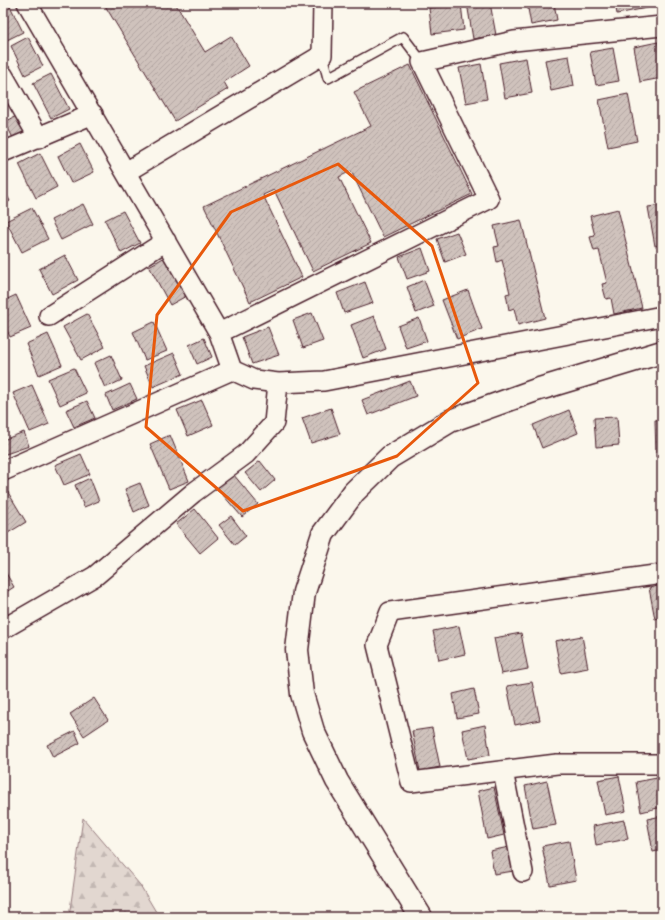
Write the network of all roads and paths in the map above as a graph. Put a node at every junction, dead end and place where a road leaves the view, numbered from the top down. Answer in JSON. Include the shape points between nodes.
{"nodes":[{"id":1,"x":27,"y":3,"type":"edge"},
{"id":2,"x":323,"y":3,"type":"edge"},
{"id":3,"x":662,"y":26,"type":"edge"},
{"id":4,"x":322,"y":55,"type":"junction"},
{"id":5,"x":422,"y":62,"type":"junction"},
{"id":6,"x":3,"y":75,"type":"edge"},
{"id":7,"x":93,"y":114,"type":"junction"},
{"id":8,"x":39,"y":138,"type":"junction"},
{"id":9,"x":3,"y":152,"type":"edge"},
{"id":10,"x":126,"y":172,"type":"junction"},
{"id":11,"x":166,"y":242,"type":"junction"},
{"id":12,"x":49,"y":316,"type":"dead end"},
{"id":13,"x":662,"y":316,"type":"edge"},
{"id":14,"x":219,"y":333,"type":"junction"},
{"id":15,"x":662,"y":352,"type":"edge"},
{"id":16,"x":232,"y":370,"type":"junction"},
{"id":17,"x":278,"y":383,"type":"junction"},
{"id":18,"x":3,"y":471,"type":"edge"},
{"id":19,"x":662,"y":574,"type":"edge"},
{"id":20,"x":3,"y":629,"type":"edge"},
{"id":21,"x":662,"y":764,"type":"edge"},
{"id":22,"x":503,"y":771,"type":"junction"},
{"id":23,"x":523,"y":872,"type":"dead end"},
{"id":24,"x":422,"y":917,"type":"edge"}],
"edges":[{"from":1,"to":7,"type":"street"},
{"from":2,"to":4,"type":"street"},
{"from":3,"to":5,"type":"street","via":[[514,41]]},
{"from":4,"to":5,"type":"lane","via":[[328,78],[403,37]]},
{"from":4,"to":10,"type":"street"},
{"from":5,"to":14,"type":"street","via":[[489,199]]},
{"from":6,"to":8,"type":"street"},
{"from":7,"to":8,"type":"street"},
{"from":7,"to":10,"type":"street"},
{"from":8,"to":9,"type":"street"},
{"from":10,"to":11,"type":"street"},
{"from":11,"to":12,"type":"street"},
{"from":11,"to":14,"type":"street"},
{"from":13,"to":17,"type":"street","via":[[324,381]]},
{"from":14,"to":16,"type":"street"},
{"from":15,"to":24,"type":"street","via":[[536,390],[450,421],[390,457],[354,492],[323,534],[304,592],[297,650],[302,694],[313,731],[337,781]]},
{"from":16,"to":17,"type":"street","via":[[254,380]]},
{"from":16,"to":18,"type":"street"},
{"from":17,"to":20,"type":"street","via":[[274,422],[246,454],[193,493],[94,576]]},
{"from":19,"to":22,"type":"street","via":[[390,612],[377,645],[412,782]]},
{"from":21,"to":22,"type":"street","via":[[557,764]]},
{"from":22,"to":23,"type":"street"}]}
